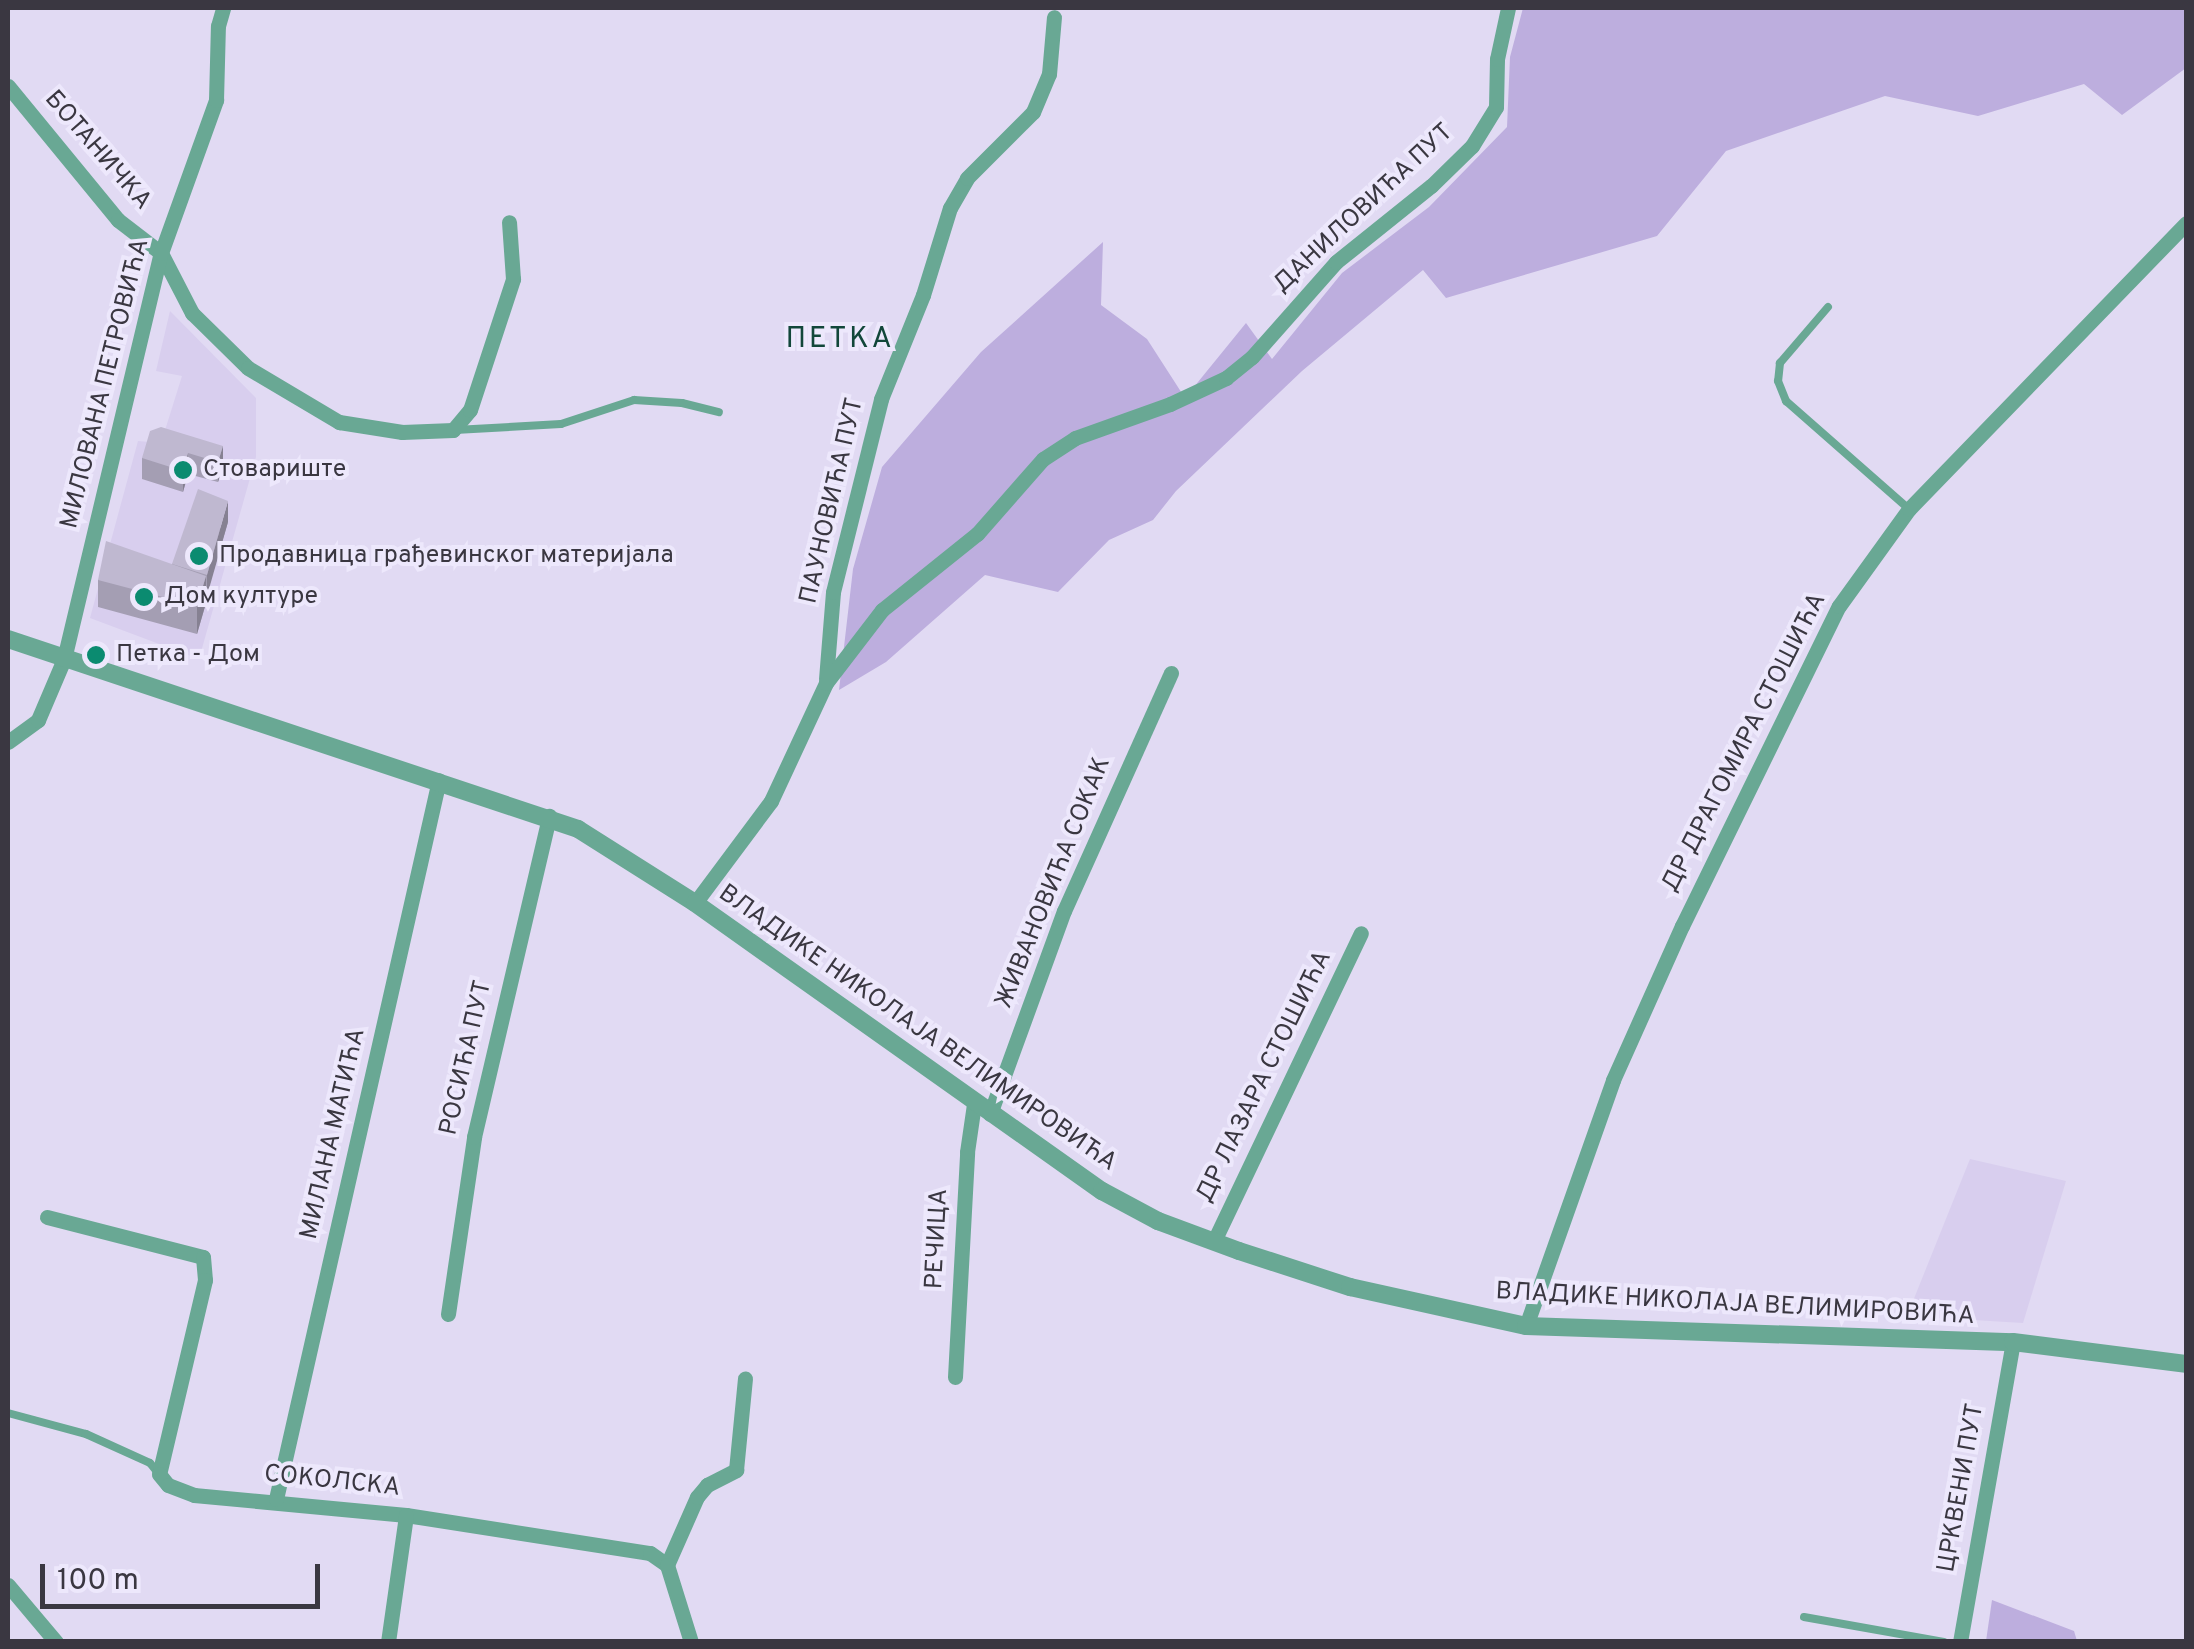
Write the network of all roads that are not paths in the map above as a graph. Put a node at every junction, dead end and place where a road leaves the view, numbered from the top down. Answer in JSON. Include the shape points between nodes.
{"nodes":[{"id":1,"x":223,"y":8,"type":"edge"},
{"id":2,"x":1508,"y":8,"type":"edge"},
{"id":3,"x":1054,"y":17,"type":"dead end"},
{"id":4,"x":8,"y":86,"type":"edge"},
{"id":5,"x":509,"y":222,"type":"dead end"},
{"id":6,"x":2186,"y":223,"type":"edge"},
{"id":7,"x":161,"y":254,"type":"junction"},
{"id":8,"x":1828,"y":307,"type":"dead end"},
{"id":9,"x":719,"y":412,"type":"dead end"},
{"id":10,"x":454,"y":430,"type":"junction"},
{"id":11,"x":1909,"y":509,"type":"junction"},
{"id":12,"x":8,"y":639,"type":"edge"},
{"id":13,"x":64,"y":659,"type":"junction"},
{"id":14,"x":1171,"y":673,"type":"dead end"},
{"id":15,"x":826,"y":683,"type":"junction"},
{"id":16,"x":8,"y":742,"type":"edge"},
{"id":17,"x":438,"y":780,"type":"junction"},
{"id":18,"x":549,"y":816,"type":"junction"},
{"id":19,"x":695,"y":903,"type":"junction"},
{"id":20,"x":1361,"y":934,"type":"dead end"},
{"id":21,"x":982,"y":1109,"type":"junction"},
{"id":22,"x":48,"y":1217,"type":"dead end"},
{"id":23,"x":1214,"y":1242,"type":"junction"},
{"id":24,"x":448,"y":1314,"type":"dead end"},
{"id":25,"x":1526,"y":1326,"type":"junction"},
{"id":26,"x":2013,"y":1342,"type":"junction"},
{"id":27,"x":2186,"y":1364,"type":"edge"},
{"id":28,"x":955,"y":1377,"type":"dead end"},
{"id":29,"x":745,"y":1378,"type":"dead end"},
{"id":30,"x":8,"y":1414,"type":"edge"},
{"id":31,"x":160,"y":1474,"type":"junction"},
{"id":32,"x":276,"y":1499,"type":"junction"},
{"id":33,"x":406,"y":1515,"type":"junction"},
{"id":34,"x":666,"y":1565,"type":"junction"},
{"id":35,"x":8,"y":1585,"type":"edge"},
{"id":36,"x":1804,"y":1617,"type":"dead end"},
{"id":37,"x":56,"y":1642,"type":"edge"},
{"id":38,"x":388,"y":1642,"type":"edge"},
{"id":39,"x":692,"y":1642,"type":"edge"},
{"id":40,"x":1944,"y":1642,"type":"edge"},
{"id":41,"x":1960,"y":1642,"type":"edge"}],
"edges":[{"from":1,"to":7,"type":"street","name":"МИЛОВАНА ПЕТРОВИЋА","via":[[216,100]]},
{"from":2,"to":15,"type":"street","name":"ДАНИЛОВИЋА ПУТ","via":[[1496,107],[1472,146],[1432,186],[1336,262],[1226,378],[1075,438],[1043,459],[976,534],[882,610]]},
{"from":3,"to":15,"type":"street","name":"ПАУНОВИЋА ПУТ","via":[[1050,74],[1033,112],[967,178],[950,208],[881,399],[833,592]]},
{"from":4,"to":7,"type":"street","name":"БОТАНИЧКА","via":[[118,220]]},
{"from":5,"to":10,"type":"street","via":[[514,279],[470,410]]},
{"from":6,"to":11,"type":"street","name":"ДР ДРАГОМИРА СТОШИЋА"},
{"from":7,"to":10,"type":"street","name":"БОТАНИЧКА","via":[[192,313],[248,368],[286,394],[339,422],[402,432]]},
{"from":7,"to":13,"type":"street","name":"МИЛОВАНА ПЕТРОВИЋА"},
{"from":8,"to":11,"type":"lane","via":[[1780,363],[1786,401]]},
{"from":9,"to":10,"type":"lane","via":[[634,400],[561,424]]},
{"from":11,"to":25,"type":"street","name":"ДР ДРАГОМИРА СТОШИЋА","via":[[1839,606],[1682,926],[1613,1080]]},
{"from":12,"to":13,"type":"street","name":"ВЛАДИКЕ НИКОЛАЈА ВЕЛИМИРОВИЋА"},
{"from":13,"to":16,"type":"street","name":"МИЛОВАНА ПЕТРОВИЋА","via":[[38,720]]},
{"from":13,"to":17,"type":"street","name":"ВЛАДИКЕ НИКОЛАЈА ВЕЛИМИРОВИЋА"},
{"from":14,"to":21,"type":"street","name":"ЖИВАНОВИЋА СОКАК"},
{"from":15,"to":19,"type":"street","name":"ДАНИЛОВИЋА ПУТ","via":[[771,802]]},
{"from":17,"to":18,"type":"street","name":"ВЛАДИКЕ НИКОЛАЈА ВЕЛИМИРОВИЋА"},
{"from":17,"to":32,"type":"street","name":"МИЛАНА МАТИЋА"},
{"from":18,"to":19,"type":"street","name":"ВЛАДИКЕ НИКОЛАЈА ВЕЛИМИРОВИЋА","via":[[626,856]]},
{"from":18,"to":24,"type":"street","name":"РОСИЋА ПУТ","via":[[474,1137]]},
{"from":19,"to":21,"type":"street","name":"ВЛАДИКЕ НИКОЛАЈА ВЕЛИМИРОВИЋА"},
{"from":20,"to":23,"type":"street","name":"ДР ЛАЗАРА СТОШИЋА"},
{"from":21,"to":23,"type":"street","name":"ВЛАДИКЕ НИКОЛАЈА ВЕЛИМИРОВИЋА","via":[[1102,1191]]},
{"from":21,"to":28,"type":"street","name":"РЕЧИЦА","via":[[967,1152]]},
{"from":22,"to":31,"type":"street","via":[[203,1258],[204,1280]]},
{"from":23,"to":25,"type":"street","name":"ВЛАДИКЕ НИКОЛАЈА ВЕЛИМИРОВИЋА","via":[[1350,1287]]},
{"from":25,"to":26,"type":"street","name":"ВЛАДИКЕ НИКОЛАЈА ВЕЛИМИРОВИЋА"},
{"from":26,"to":27,"type":"street","name":"ВЛАДИКЕ НИКОЛАЈА ВЕЛИМИРОВИЋА"},
{"from":26,"to":41,"type":"street","name":"ЦРКВЕНИ ПУТ"},
{"from":29,"to":34,"type":"street","via":[[736,1470],[697,1497]]},
{"from":30,"to":31,"type":"lane","via":[[86,1434]]},
{"from":31,"to":32,"type":"street","name":"СОКОЛСКА","via":[[168,1485],[194,1495]]},
{"from":32,"to":33,"type":"street","name":"СОКОЛСКА"},
{"from":33,"to":34,"type":"street","name":"СОКОЛСКА","via":[[650,1553]]},
{"from":33,"to":38,"type":"street"},
{"from":34,"to":39,"type":"street"},
{"from":35,"to":37,"type":"street"},
{"from":36,"to":40,"type":"lane"}]}
